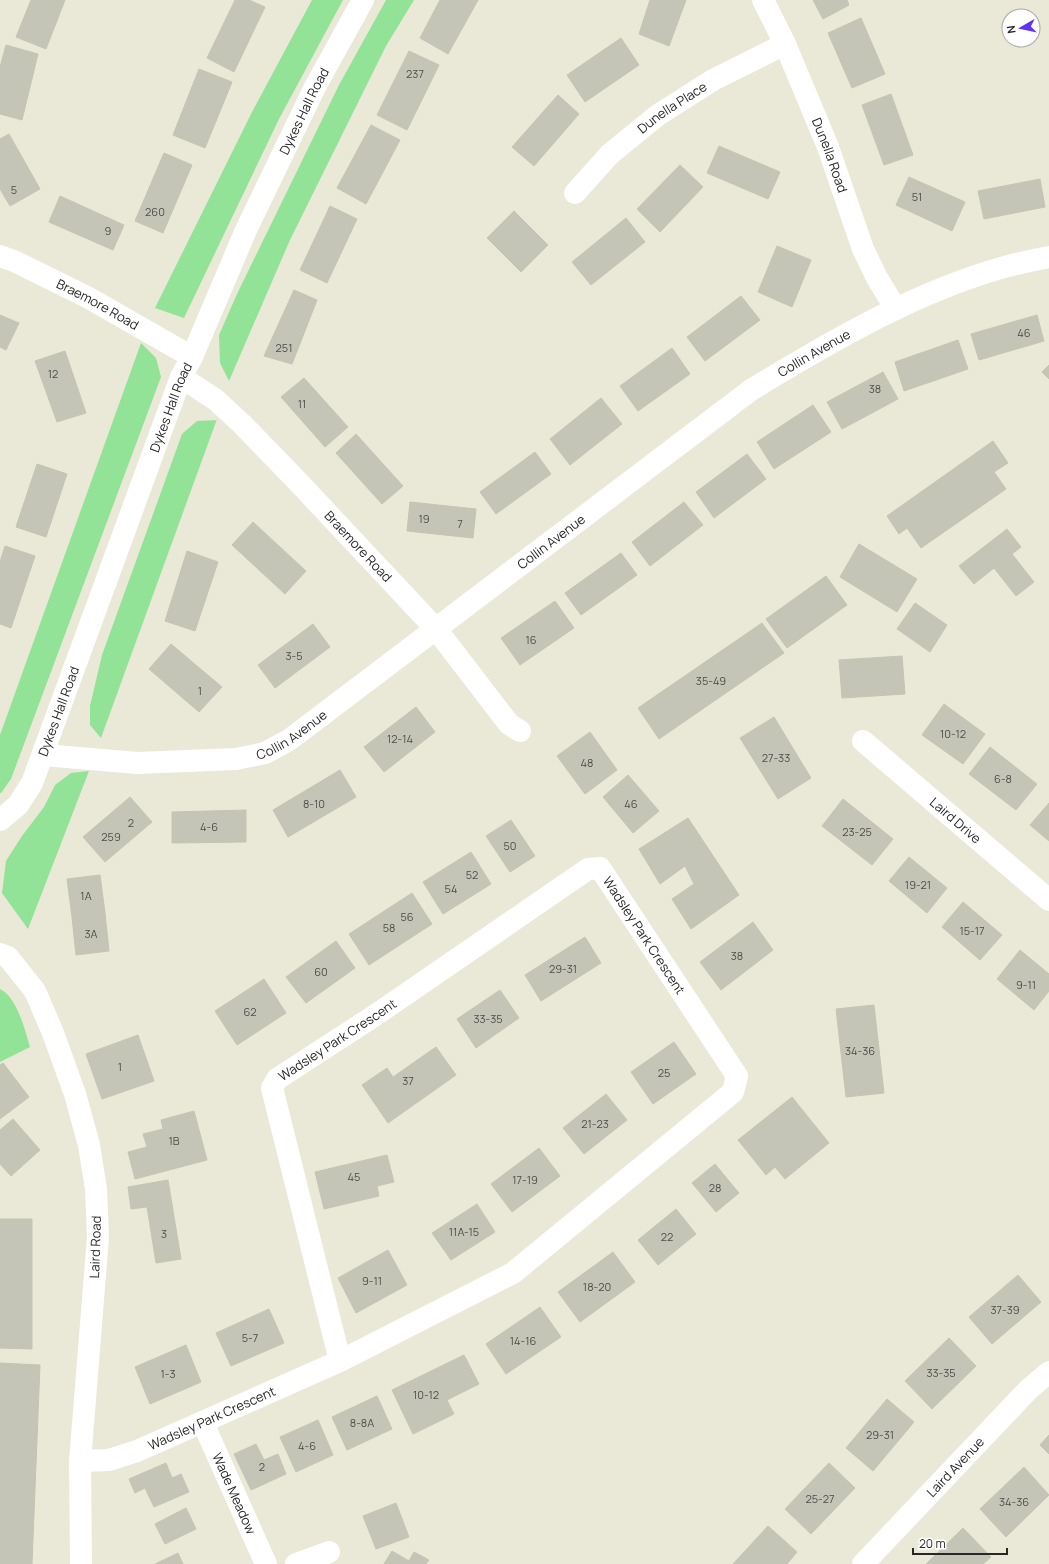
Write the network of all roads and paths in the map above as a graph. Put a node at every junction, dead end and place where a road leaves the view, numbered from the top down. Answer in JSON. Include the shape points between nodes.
{"nodes":[{"id":1,"x":364,"y":0,"type":"edge"},
{"id":2,"x":763,"y":0,"type":"edge"},
{"id":3,"x":785,"y":44,"type":"junction"},
{"id":4,"x":575,"y":193,"type":"dead end"},
{"id":5,"x":0,"y":256,"type":"edge"},
{"id":6,"x":1049,"y":257,"type":"edge"},
{"id":7,"x":896,"y":309,"type":"junction"},
{"id":8,"x":192,"y":357,"type":"junction"},
{"id":9,"x":181,"y":377,"type":"junction"},
{"id":10,"x":436,"y":629,"type":"junction"},
{"id":11,"x":520,"y":731,"type":"dead end"},
{"id":12,"x":863,"y":741,"type":"dead end"},
{"id":13,"x":44,"y":755,"type":"junction"},
{"id":14,"x":0,"y":820,"type":"edge"},
{"id":15,"x":1049,"y":900,"type":"edge"},
{"id":16,"x":0,"y":954,"type":"edge"},
{"id":17,"x":340,"y":1361,"type":"junction"},
{"id":18,"x":1049,"y":1372,"type":"edge"},
{"id":19,"x":203,"y":1423,"type":"junction"},
{"id":20,"x":80,"y":1461,"type":"junction"},
{"id":21,"x":329,"y":1552,"type":"dead end"},
{"id":22,"x":81,"y":1564,"type":"edge"},
{"id":23,"x":266,"y":1564,"type":"edge"},
{"id":24,"x":296,"y":1564,"type":"edge"},
{"id":25,"x":863,"y":1564,"type":"edge"}],
"edges":[{"from":1,"to":8,"type":"street","name":"Dykes Hall Road","via":[[314,87],[246,230]]},
{"from":2,"to":3,"type":"street","name":"Dunella Road"},
{"from":3,"to":4,"type":"street","name":"Dunella Place","via":[[713,80],[658,115],[610,154]]},
{"from":3,"to":7,"type":"street","name":"Dunella Road","via":[[828,147],[863,249]]},
{"from":5,"to":8,"type":"street","name":"Braemore Road","via":[[89,298]]},
{"from":6,"to":7,"type":"street","name":"Collin Avenue","via":[[968,278]]},
{"from":7,"to":10,"type":"street","name":"Collin Avenue","via":[[806,356],[751,390]]},
{"from":8,"to":9,"type":"street","name":"Dykes Hall Road"},
{"from":9,"to":10,"type":"street","name":"Braemore Road","via":[[216,400],[242,424]]},
{"from":9,"to":13,"type":"street","name":"Dykes Hall Road"},
{"from":10,"to":11,"type":"street","name":"Braemore Road","via":[[509,724]]},
{"from":10,"to":13,"type":"street","name":"Collin Avenue","via":[[289,740],[265,753],[236,759],[137,762]]},
{"from":12,"to":15,"type":"street","name":"Laird Drive"},
{"from":13,"to":14,"type":"street","name":"Dykes Hall Road","via":[[32,783],[18,805]]},
{"from":16,"to":20,"type":"street","name":"Laird Road","via":[[8,957],[35,991],[53,1033],[75,1094],[89,1145],[96,1189],[98,1237]]},
{"from":17,"to":17,"type":"street","name":"Wadsley Park Crescent","via":[[272,1088],[277,1079],[377,1014],[588,869],[600,868],[737,1076],[733,1092],[513,1273]]},
{"from":17,"to":19,"type":"street","name":"Wadsley Park Crescent"},
{"from":18,"to":25,"type":"street","name":"Laird Avenue","via":[[1028,1390]]},
{"from":19,"to":20,"type":"street","name":"Wadsley Park Crescent","via":[[109,1460]]},
{"from":19,"to":23,"type":"street","name":"Wade Meadow"},
{"from":20,"to":22,"type":"street","name":"Laird Road"},
{"from":21,"to":24,"type":"street"}]}
